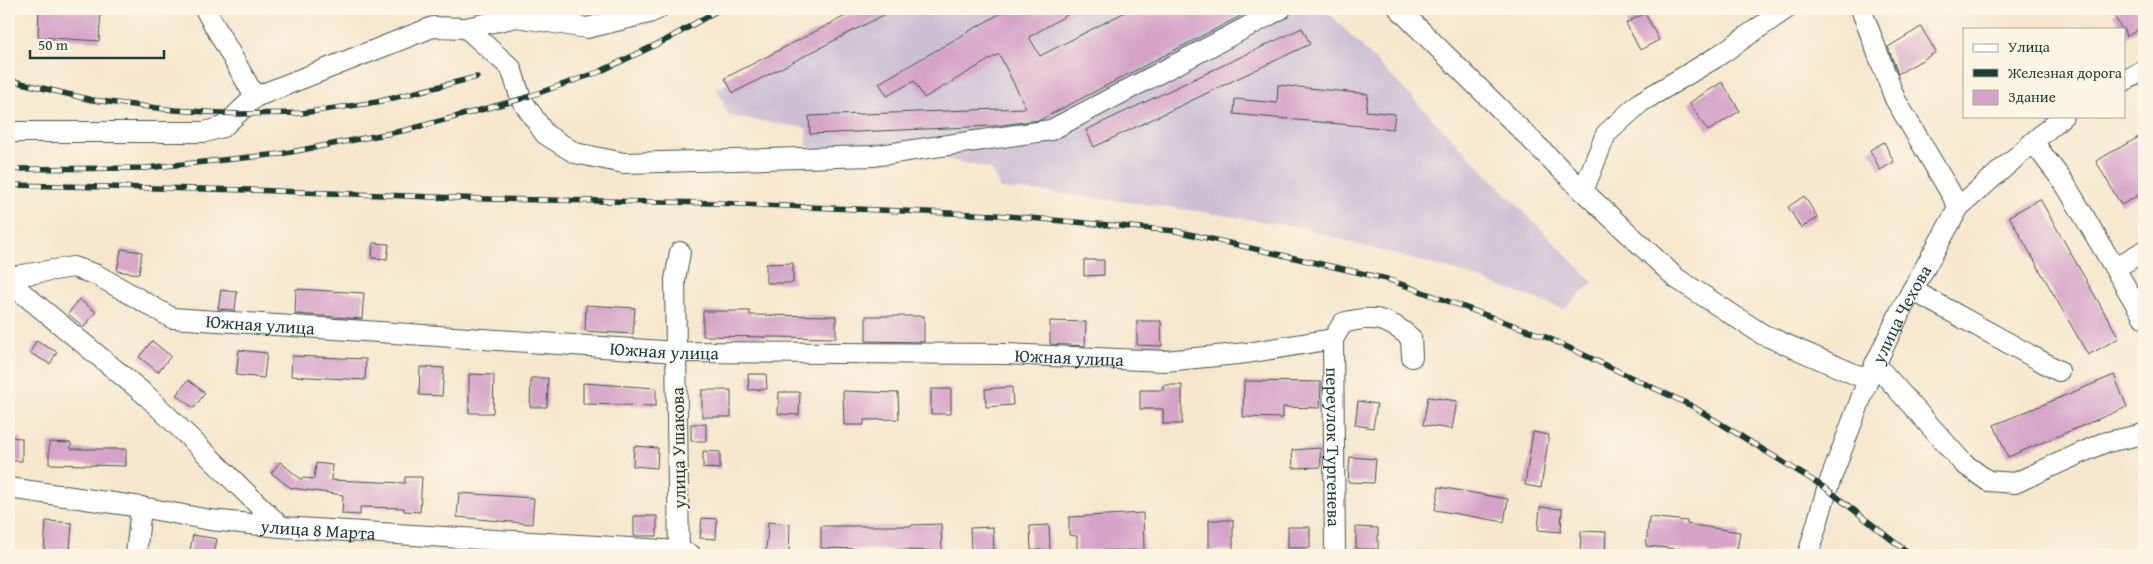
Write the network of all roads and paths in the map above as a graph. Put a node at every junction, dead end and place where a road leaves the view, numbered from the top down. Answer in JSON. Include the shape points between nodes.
{"nodes":[{"id":1,"x":205,"y":9,"type":"edge"},
{"id":2,"x":658,"y":9,"type":"edge"},
{"id":3,"x":1281,"y":9,"type":"edge"},
{"id":4,"x":1399,"y":9,"type":"edge"},
{"id":5,"x":1786,"y":9,"type":"edge"},
{"id":6,"x":1861,"y":9,"type":"edge"},
{"id":7,"x":466,"y":28,"type":"junction"},
{"id":8,"x":2144,"y":70,"type":"edge"},
{"id":9,"x":2126,"y":80,"type":"edge"},
{"id":10,"x":255,"y":97,"type":"junction"},
{"id":11,"x":2061,"y":118,"type":"edge"},
{"id":12,"x":9,"y":132,"type":"edge"},
{"id":13,"x":2033,"y":142,"type":"junction"},
{"id":14,"x":1583,"y":191,"type":"junction"},
{"id":15,"x":1959,"y":206,"type":"junction"},
{"id":16,"x":2144,"y":251,"type":"edge"},
{"id":17,"x":680,"y":252,"type":"dead end"},
{"id":18,"x":2115,"y":268,"type":"junction"},
{"id":19,"x":9,"y":277,"type":"edge"},
{"id":20,"x":9,"y":282,"type":"edge"},
{"id":21,"x":1912,"y":290,"type":"junction"},
{"id":22,"x":2144,"y":318,"type":"edge"},
{"id":23,"x":1334,"y":339,"type":"junction"},
{"id":24,"x":677,"y":352,"type":"junction"},
{"id":25,"x":1412,"y":357,"type":"dead end"},
{"id":26,"x":2059,"y":371,"type":"dead end"},
{"id":27,"x":1871,"y":372,"type":"junction"},
{"id":28,"x":2144,"y":434,"type":"edge"},
{"id":29,"x":9,"y":488,"type":"edge"},
{"id":30,"x":140,"y":507,"type":"junction"},
{"id":31,"x":281,"y":527,"type":"junction"},
{"id":32,"x":683,"y":554,"type":"edge"},
{"id":33,"x":136,"y":555,"type":"edge"},
{"id":34,"x":1334,"y":555,"type":"edge"},
{"id":35,"x":1808,"y":555,"type":"edge"}],
"edges":[{"from":1,"to":10,"type":"street"},
{"from":2,"to":7,"type":"street","via":[[587,28],[517,17]]},
{"from":3,"to":7,"type":"street","via":[[1052,130],[873,156],[624,163],[575,153],[545,134],[521,99],[511,68]]},
{"from":4,"to":14,"type":"street"},
{"from":5,"to":14,"type":"street","via":[[1715,58],[1640,102],[1606,134]]},
{"from":6,"to":15,"type":"street","via":[[1895,99]]},
{"from":7,"to":10,"type":"street","via":[[433,27]]},
{"from":8,"to":9,"type":"street"},
{"from":10,"to":12,"type":"street","via":[[223,127],[205,132]]},
{"from":11,"to":13,"type":"street","name":"улица Чехова"},
{"from":13,"to":15,"type":"street","name":"улица Чехова"},
{"from":13,"to":18,"type":"street","via":[[2065,184]]},
{"from":14,"to":27,"type":"street","via":[[1676,278],[1762,334]]},
{"from":15,"to":21,"type":"street","name":"улица Чехова"},
{"from":16,"to":18,"type":"street"},
{"from":17,"to":24,"type":"street","name":"улица Ушакова","via":[[675,280]]},
{"from":18,"to":22,"type":"street"},
{"from":19,"to":24,"type":"street","name":"Южная улица","via":[[74,267],[97,274],[172,318]]},
{"from":20,"to":31,"type":"street","via":[[147,396]]},
{"from":21,"to":26,"type":"street"},
{"from":21,"to":27,"type":"street","name":"улица Чехова"},
{"from":23,"to":24,"type":"street","name":"Южная улица","via":[[1247,353],[1165,361],[1005,354]]},
{"from":23,"to":25,"type":"street","via":[[1343,323],[1362,318],[1381,319],[1396,325],[1411,338]]},
{"from":23,"to":34,"type":"street","name":"переулок Тургенева"},
{"from":24,"to":32,"type":"street","name":"улица Ушакова"},
{"from":27,"to":28,"type":"street","via":[[1963,463],[1988,481],[2015,483],[2103,443]]},
{"from":27,"to":35,"type":"street","name":"улица Чехова","via":[[1826,489]]},
{"from":29,"to":30,"type":"street","name":"улица 8 Марта"},
{"from":30,"to":31,"type":"street","name":"улица 8 Марта","via":[[210,520]]},
{"from":30,"to":33,"type":"street"},
{"from":31,"to":32,"type":"street","name":"улица 8 Марта"}]}
